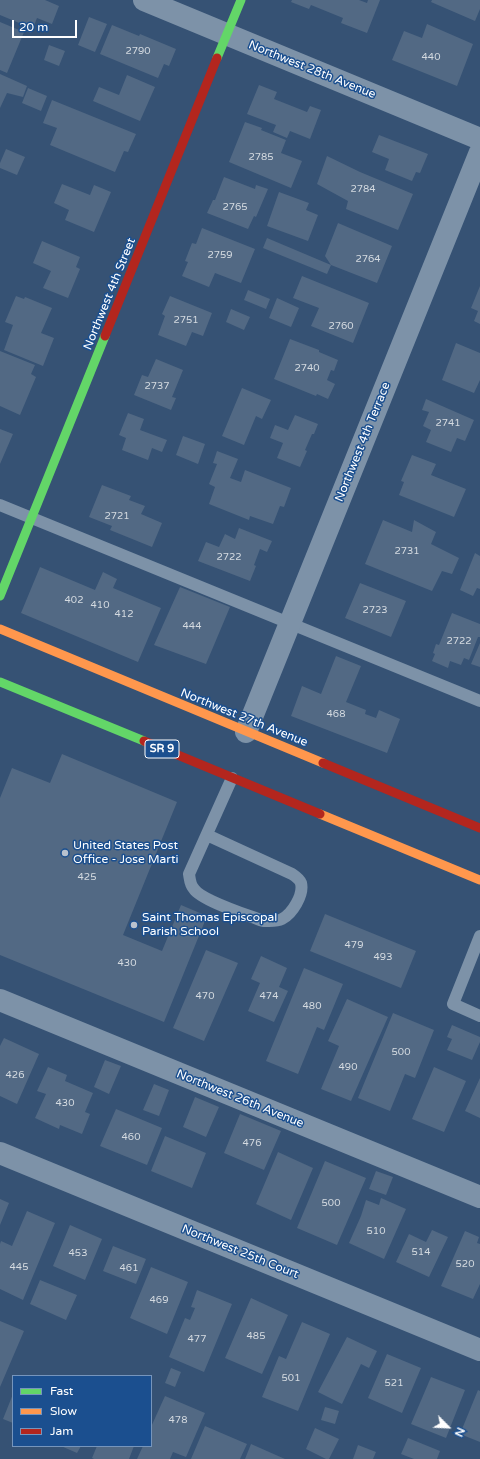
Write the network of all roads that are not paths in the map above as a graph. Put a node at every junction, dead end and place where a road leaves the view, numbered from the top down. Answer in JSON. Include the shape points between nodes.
{"nodes":[{"id":1,"x":144,"y":0,"type":"edge"},
{"id":2,"x":241,"y":0,"type":"edge"},
{"id":3,"x":227,"y":35,"type":"junction"},
{"id":4,"x":480,"y":139,"type":"edge"},
{"id":5,"x":480,"y":152,"type":"edge"},
{"id":6,"x":0,"y":505,"type":"edge"},
{"id":7,"x":32,"y":518,"type":"junction"},
{"id":8,"x":0,"y":596,"type":"edge"},
{"id":9,"x":290,"y":623,"type":"junction"},
{"id":10,"x":0,"y":629,"type":"edge"},
{"id":11,"x":0,"y":682,"type":"edge"},
{"id":12,"x":480,"y":701,"type":"edge"},
{"id":13,"x":246,"y":732,"type":"junction"},
{"id":14,"x":232,"y":778,"type":"junction"},
{"id":15,"x":480,"y":828,"type":"edge"},
{"id":16,"x":207,"y":835,"type":"junction"},
{"id":17,"x":480,"y":880,"type":"edge"},
{"id":18,"x":480,"y":936,"type":"edge"},
{"id":19,"x":0,"y":1000,"type":"edge"},
{"id":20,"x":480,"y":1016,"type":"edge"},
{"id":21,"x":0,"y":1153,"type":"edge"},
{"id":22,"x":480,"y":1197,"type":"edge"},
{"id":23,"x":480,"y":1350,"type":"edge"}],
"edges":[{"from":1,"to":3,"type":"street","name":"Northwest 28th Avenue"},
{"from":2,"to":3,"type":"main road","name":"Northwest 4th Street"},
{"from":3,"to":4,"type":"street","name":"Northwest 28th Avenue"},
{"from":3,"to":7,"type":"main road","name":"Northwest 4th Street"},
{"from":5,"to":9,"type":"street","name":"Northwest 4th Terrace"},
{"from":6,"to":7,"type":"lane"},
{"from":7,"to":8,"type":"main road","name":"Northwest 4th Street"},
{"from":7,"to":9,"type":"lane"},
{"from":9,"to":12,"type":"lane"},
{"from":9,"to":13,"type":"street","name":"Northwest 4th Terrace"},
{"from":10,"to":13,"type":"main road","name":"Northwest 27th Avenue"},
{"from":11,"to":14,"type":"main road","number":"SR 9"},
{"from":13,"to":15,"type":"main road","name":"Northwest 27th Avenue"},
{"from":14,"to":16,"type":"lane"},
{"from":14,"to":17,"type":"main road","number":"SR 9"},
{"from":16,"to":16,"type":"lane","via":[[189,874],[194,890],[204,897],[263,921],[274,922],[291,911],[301,890],[301,882],[292,874]]},
{"from":18,"to":20,"type":"lane","via":[[453,1004]]},
{"from":19,"to":22,"type":"street","name":"Northwest 26th Avenue"},
{"from":21,"to":23,"type":"street","name":"Northwest 25th Court"}]}
